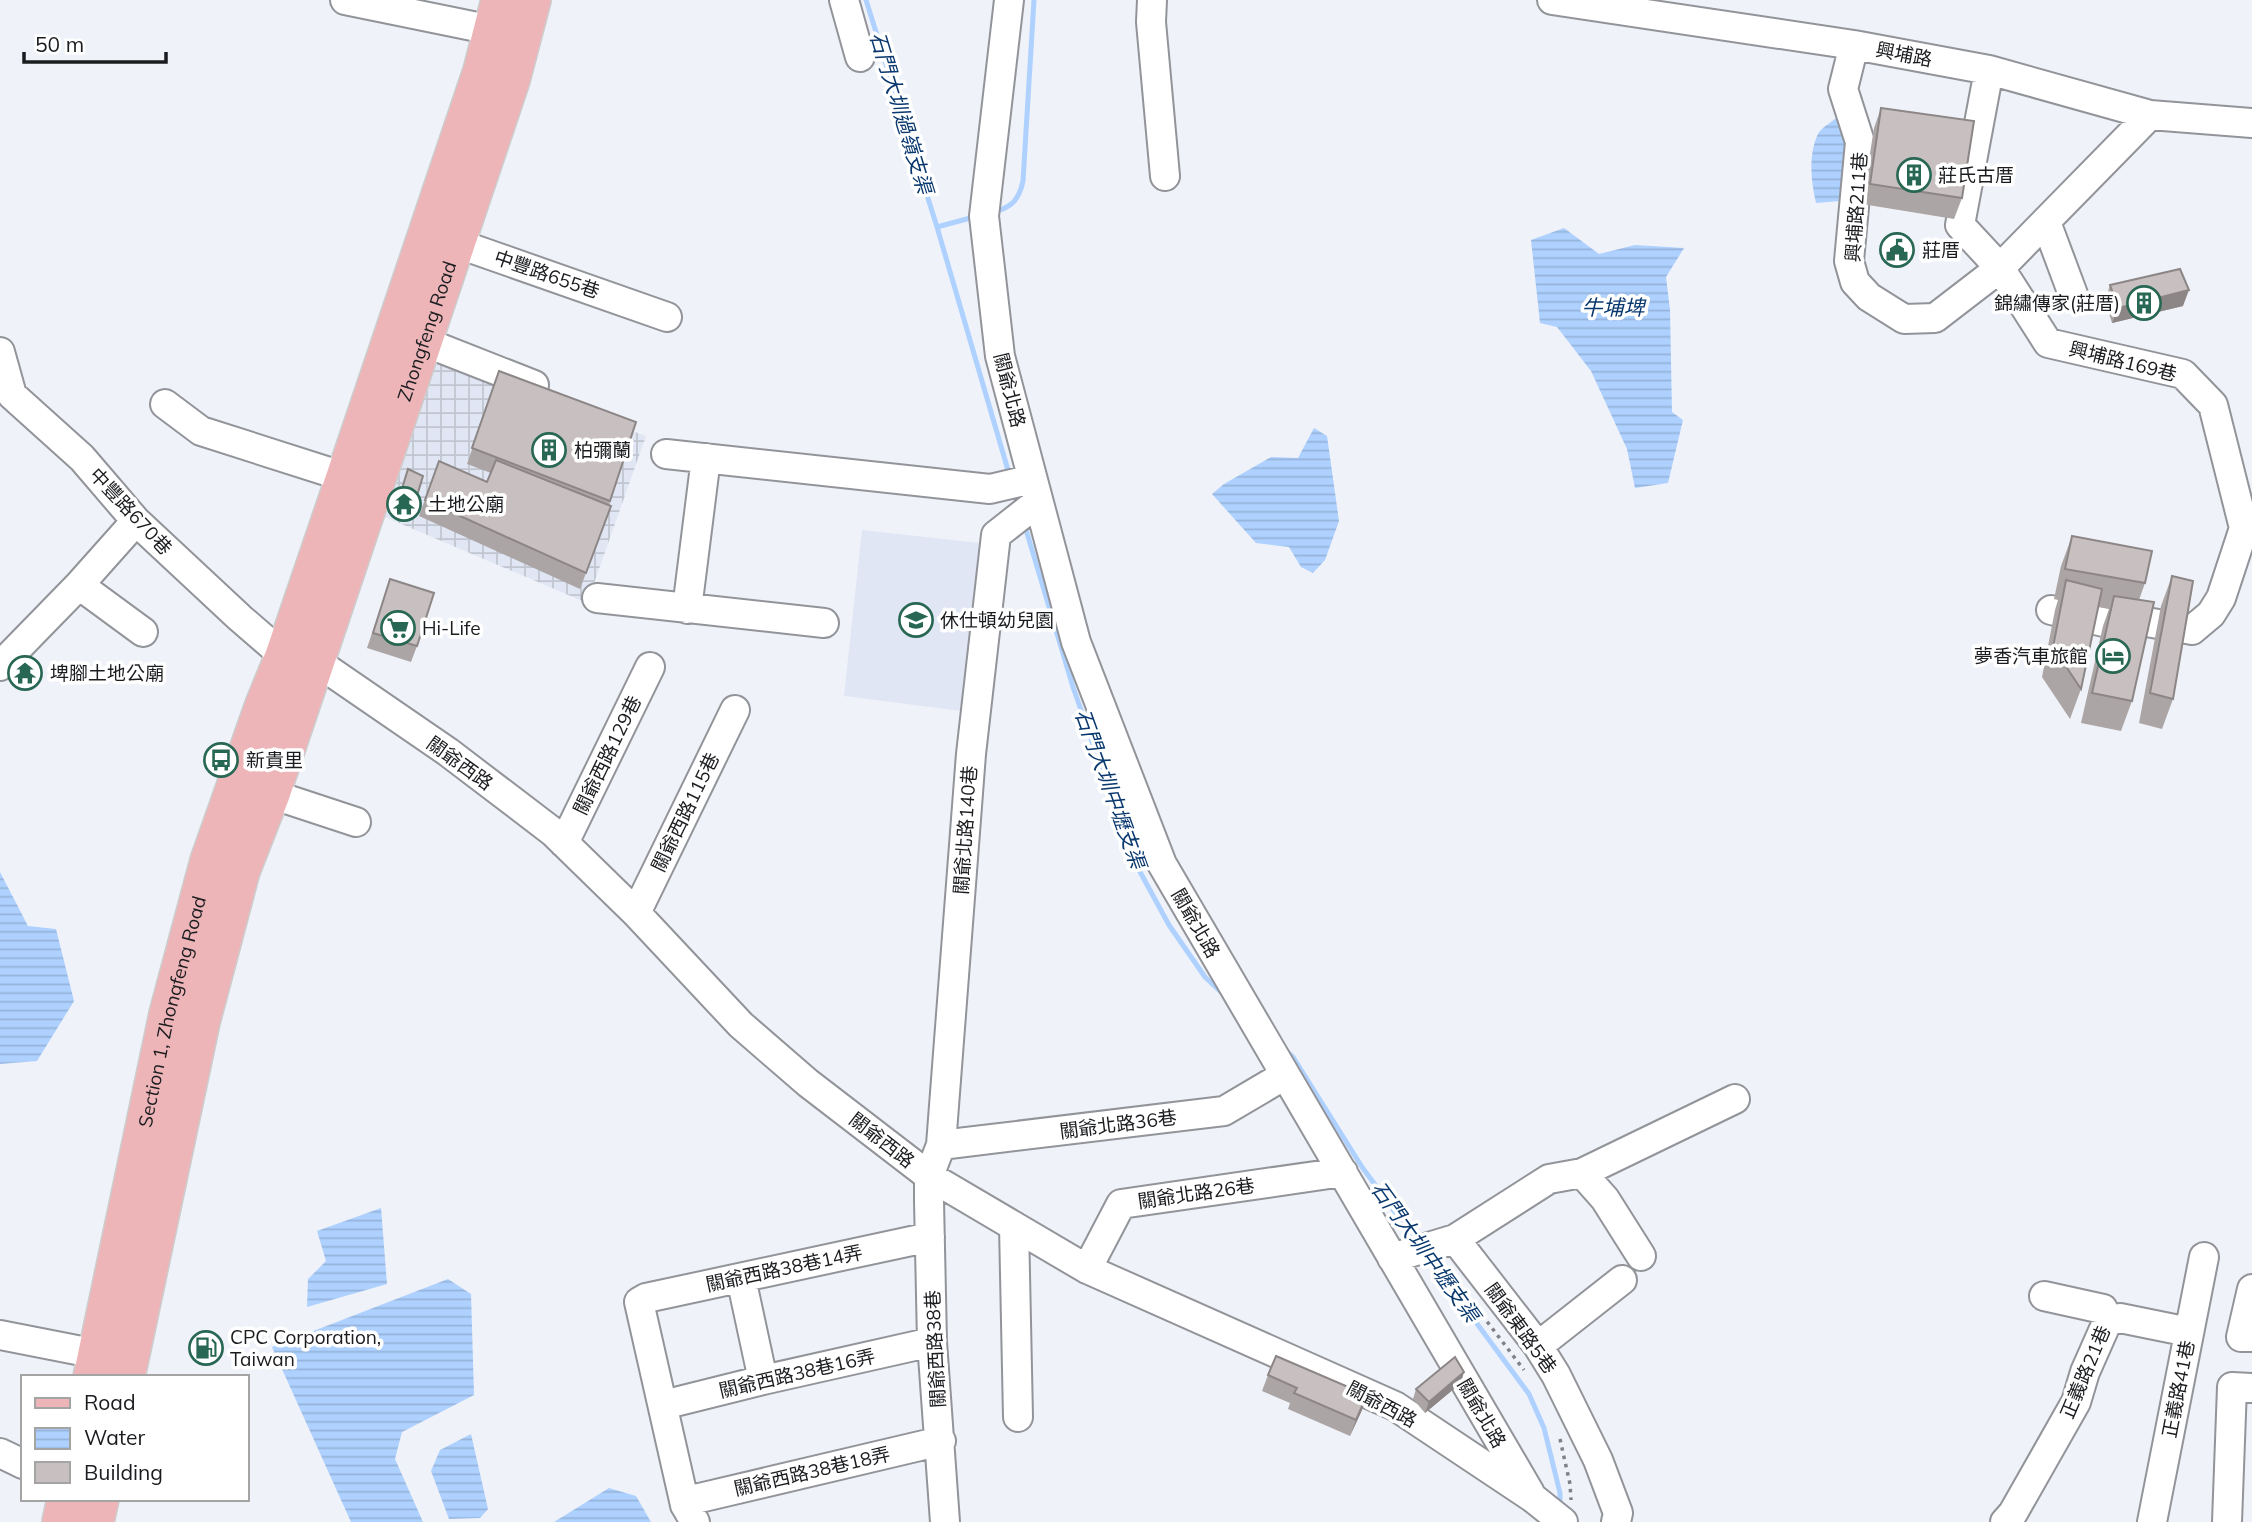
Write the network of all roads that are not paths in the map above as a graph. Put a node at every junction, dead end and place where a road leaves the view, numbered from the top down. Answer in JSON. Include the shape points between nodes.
{"nodes":[{"id":1,"x":345,"y":0,"type":"edge"},
{"id":2,"x":531,"y":0,"type":"edge"},
{"id":3,"x":844,"y":0,"type":"edge"},
{"id":4,"x":1009,"y":0,"type":"edge"},
{"id":5,"x":1152,"y":0,"type":"edge"},
{"id":6,"x":1552,"y":0,"type":"edge"},
{"id":7,"x":496,"y":15,"type":"edge"},
{"id":8,"x":1854,"y":45,"type":"junction"},
{"id":9,"x":860,"y":57,"type":"dead end"},
{"id":10,"x":1989,"y":70,"type":"junction"},
{"id":11,"x":2150,"y":115,"type":"junction"},
{"id":12,"x":2252,"y":123,"type":"edge"},
{"id":13,"x":1165,"y":176,"type":"dead end"},
{"id":14,"x":2046,"y":222,"type":"junction"},
{"id":15,"x":442,"y":238,"type":"junction"},
{"id":16,"x":2000,"y":268,"type":"junction"},
{"id":17,"x":2074,"y":297,"type":"dead end"},
{"id":18,"x":667,"y":317,"type":"dead end"},
{"id":19,"x":422,"y":341,"type":"junction"},
{"id":20,"x":0,"y":352,"type":"edge"},
{"id":21,"x":6,"y":394,"type":"edge"},
{"id":22,"x":560,"y":395,"type":"edge"},
{"id":23,"x":165,"y":404,"type":"dead end"},
{"id":24,"x":666,"y":454,"type":"dead end"},
{"id":25,"x":706,"y":458,"type":"junction"},
{"id":26,"x":2241,"y":469,"type":"edge"},
{"id":27,"x":345,"y":477,"type":"junction"},
{"id":28,"x":1035,"y":490,"type":"junction"},
{"id":29,"x":136,"y":521,"type":"junction"},
{"id":30,"x":79,"y":585,"type":"junction"},
{"id":31,"x":597,"y":598,"type":"dead end"},
{"id":32,"x":687,"y":609,"type":"junction"},
{"id":33,"x":2051,"y":610,"type":"dead end"},
{"id":34,"x":824,"y":623,"type":"dead end"},
{"id":35,"x":143,"y":632,"type":"dead end"},
{"id":36,"x":299,"y":658,"type":"junction"},
{"id":37,"x":0,"y":666,"type":"edge"},
{"id":38,"x":650,"y":667,"type":"dead end"},
{"id":39,"x":735,"y":710,"type":"dead end"},
{"id":40,"x":271,"y":794,"type":"junction"},
{"id":41,"x":356,"y":822,"type":"dead end"},
{"id":42,"x":564,"y":843,"type":"junction"},
{"id":43,"x":636,"y":913,"type":"junction"},
{"id":44,"x":1285,"y":1075,"type":"junction"},
{"id":45,"x":1735,"y":1099,"type":"dead end"},
{"id":46,"x":941,"y":1145,"type":"junction"},
{"id":47,"x":1343,"y":1172,"type":"junction"},
{"id":48,"x":1582,"y":1173,"type":"junction"},
{"id":49,"x":929,"y":1176,"type":"junction"},
{"id":50,"x":1014,"y":1226,"type":"junction"},
{"id":51,"x":930,"y":1237,"type":"junction"},
{"id":52,"x":1455,"y":1239,"type":"junction"},
{"id":53,"x":1641,"y":1256,"type":"dead end"},
{"id":54,"x":2204,"y":1257,"type":"dead end"},
{"id":55,"x":1392,"y":1258,"type":"junction"},
{"id":56,"x":1087,"y":1269,"type":"junction"},
{"id":57,"x":741,"y":1278,"type":"junction"},
{"id":58,"x":1622,"y":1280,"type":"dead end"},
{"id":59,"x":2252,"y":1289,"type":"edge"},
{"id":60,"x":2044,"y":1296,"type":"dead end"},
{"id":61,"x":2108,"y":1320,"type":"junction"},
{"id":62,"x":2189,"y":1332,"type":"junction"},
{"id":63,"x":0,"y":1335,"type":"edge"},
{"id":64,"x":2252,"y":1338,"type":"edge"},
{"id":65,"x":932,"y":1342,"type":"junction"},
{"id":66,"x":1538,"y":1346,"type":"junction"},
{"id":67,"x":94,"y":1365,"type":"edge"},
{"id":68,"x":125,"y":1375,"type":"edge"},
{"id":69,"x":763,"y":1380,"type":"junction"},
{"id":70,"x":2252,"y":1388,"type":"edge"},
{"id":71,"x":663,"y":1405,"type":"junction"},
{"id":72,"x":1018,"y":1417,"type":"dead end"},
{"id":73,"x":941,"y":1441,"type":"junction"},
{"id":74,"x":0,"y":1453,"type":"edge"},
{"id":75,"x":21,"y":1463,"type":"edge"},
{"id":76,"x":66,"y":1501,"type":"edge"},
{"id":77,"x":100,"y":1501,"type":"edge"},
{"id":78,"x":1532,"y":1510,"type":"edge"},
{"id":79,"x":690,"y":1514,"type":"edge"},
{"id":80,"x":1567,"y":1516,"type":"edge"},
{"id":81,"x":61,"y":1522,"type":"edge"},
{"id":82,"x":95,"y":1522,"type":"edge"},
{"id":83,"x":946,"y":1522,"type":"edge"},
{"id":84,"x":1616,"y":1522,"type":"edge"},
{"id":85,"x":2005,"y":1522,"type":"edge"},
{"id":86,"x":2152,"y":1522,"type":"edge"},
{"id":87,"x":2227,"y":1522,"type":"edge"}],
"edges":[{"from":1,"to":7,"type":"street"},
{"from":2,"to":15,"type":"main road","name":"Zhongfeng Road","via":[[512,80]]},
{"from":3,"to":9,"type":"street"},
{"from":4,"to":28,"type":"street","name":"關爺北路","via":[[985,216],[1000,356]]},
{"from":5,"to":13,"type":"street"},
{"from":6,"to":8,"type":"street","name":"興埔路"},
{"from":7,"to":15,"type":"main road","name":"Zhongfeng Road"},
{"from":8,"to":10,"type":"street","name":"興埔路"},
{"from":8,"to":16,"type":"street","name":"興埔路211巷","via":[[1843,89],[1860,142],[1849,261],[1855,282],[1869,297],[1904,319],[1935,318]]},
{"from":10,"to":11,"type":"street","name":"興埔路"},
{"from":10,"to":16,"type":"street","name":"興埔路169巷","via":[[1960,225]]},
{"from":11,"to":12,"type":"street","name":"興埔路"},
{"from":11,"to":14,"type":"street"},
{"from":14,"to":16,"type":"street"},
{"from":14,"to":17,"type":"street"},
{"from":15,"to":18,"type":"street","name":"中豐路655巷"},
{"from":15,"to":19,"type":"main road","name":"Zhongfeng Road"},
{"from":15,"to":27,"type":"main road","name":"Zhongfeng Road"},
{"from":16,"to":26,"type":"street","name":"興埔路169巷","via":[[2048,343],[2183,374],[2213,405]]},
{"from":19,"to":22,"type":"street"},
{"from":19,"to":36,"type":"main road","name":"Zhongfeng Road"},
{"from":20,"to":21,"type":"street","name":"中豐路670巷"},
{"from":21,"to":29,"type":"street","name":"中豐路670巷","via":[[82,458]]},
{"from":23,"to":27,"type":"street","via":[[201,431]]},
{"from":24,"to":25,"type":"street"},
{"from":25,"to":28,"type":"street"},
{"from":25,"to":32,"type":"street"},
{"from":26,"to":33,"type":"street","name":"興埔路169巷","via":[[2244,528],[2221,598],[2192,630],[2141,621],[2130,628]]},
{"from":27,"to":36,"type":"main road","name":"Zhongfeng Road"},
{"from":28,"to":44,"type":"street","name":"關爺北路","via":[[1076,642],[1162,864]]},
{"from":28,"to":46,"type":"street","name":"關爺北路140巷","via":[[996,534],[971,754]]},
{"from":29,"to":30,"type":"street"},
{"from":29,"to":36,"type":"street","name":"中豐路670巷"},
{"from":30,"to":35,"type":"street"},
{"from":30,"to":37,"type":"street"},
{"from":31,"to":32,"type":"street"},
{"from":32,"to":34,"type":"street"},
{"from":36,"to":40,"type":"main road","name":"Section 1, Zhongfeng Road"},
{"from":36,"to":42,"type":"street","name":"關爺西路","via":[[448,752]]},
{"from":36,"to":67,"type":"main road","name":"Section 1, Zhongfeng Road","via":[[264,705],[206,874],[168,1014]]},
{"from":38,"to":42,"type":"street","name":"關爺西路129巷"},
{"from":39,"to":43,"type":"street","name":"關爺西路115巷"},
{"from":40,"to":41,"type":"street"},
{"from":40,"to":68,"type":"main road","name":"Section 1, Zhongfeng Road","via":[[241,871],[201,1022]]},
{"from":42,"to":43,"type":"street","name":"關爺西路"},
{"from":43,"to":49,"type":"street","name":"關爺西路","via":[[741,1025]]},
{"from":44,"to":46,"type":"street","name":"關爺北路36巷","via":[[1224,1111]]},
{"from":44,"to":47,"type":"street","name":"關爺北路"},
{"from":45,"to":48,"type":"street"},
{"from":46,"to":49,"type":"street","name":"關爺北路140巷"},
{"from":47,"to":55,"type":"street","name":"關爺北路"},
{"from":47,"to":56,"type":"street","name":"關爺北路26巷","via":[[1121,1204]]},
{"from":48,"to":52,"type":"street","via":[[1549,1179]]},
{"from":48,"to":53,"type":"street","via":[[1605,1199]]},
{"from":49,"to":50,"type":"street","name":"關爺西路"},
{"from":49,"to":51,"type":"street","name":"關爺西路38巷"},
{"from":50,"to":56,"type":"street","name":"關爺西路"},
{"from":50,"to":72,"type":"street"},
{"from":51,"to":57,"type":"street","name":"關爺西路38巷14弄"},
{"from":51,"to":65,"type":"street","name":"關爺西路38巷"},
{"from":52,"to":55,"type":"street"},
{"from":52,"to":66,"type":"street","name":"關爺東路5巷"},
{"from":54,"to":62,"type":"street","name":"正義路41巷"},
{"from":55,"to":78,"type":"street","name":"關爺北路"},
{"from":56,"to":78,"type":"street","name":"關爺西路","via":[[1395,1406]]},
{"from":57,"to":69,"type":"street"},
{"from":57,"to":71,"type":"street","name":"關爺西路38巷14弄","via":[[639,1302]]},
{"from":58,"to":66,"type":"street"},
{"from":59,"to":64,"type":"street","via":[[2241,1337]]},
{"from":60,"to":61,"type":"street","name":"正義路21巷","via":[[2103,1309]]},
{"from":61,"to":62,"type":"street","via":[[2120,1318]]},
{"from":61,"to":85,"type":"street","name":"正義路21巷","via":[[2076,1402]]},
{"from":62,"to":86,"type":"street","name":"正義路41巷"},
{"from":63,"to":67,"type":"street"},
{"from":65,"to":69,"type":"street","name":"關爺西路38巷16弄"},
{"from":65,"to":73,"type":"street","name":"關爺西路38巷"},
{"from":66,"to":84,"type":"street","name":"關爺東路5巷","via":[[1598,1460],[1618,1513]]},
{"from":69,"to":71,"type":"street","name":"關爺西路38巷16弄"},
{"from":70,"to":87,"type":"street","via":[[2232,1387]]},
{"from":71,"to":79,"type":"street"},
{"from":73,"to":79,"type":"street","name":"關爺西路38巷18弄","via":[[691,1500]]},
{"from":73,"to":83,"type":"street","name":"關爺西路38巷"},
{"from":74,"to":75,"type":"street"},
{"from":76,"to":81,"type":"main road"},
{"from":77,"to":82,"type":"main road"},
{"from":78,"to":80,"type":"street","name":"關爺西路"}]}
